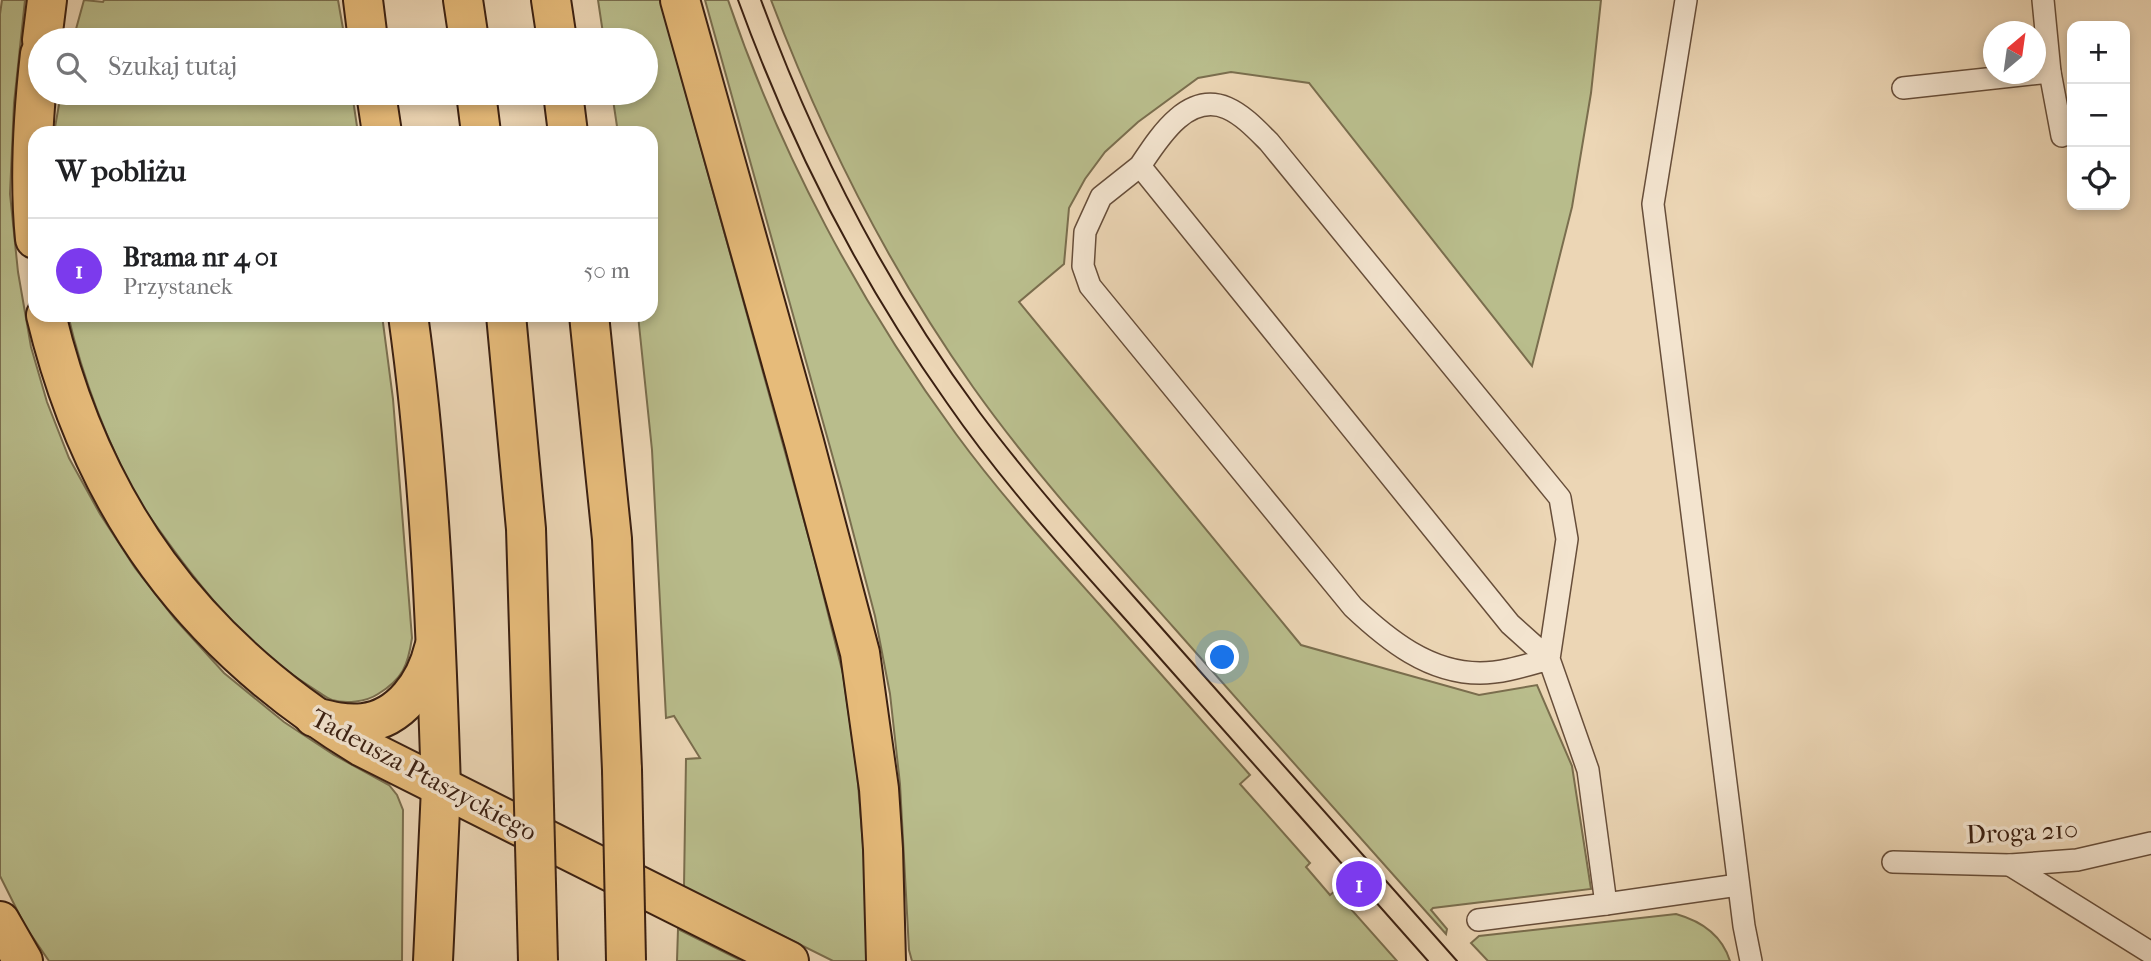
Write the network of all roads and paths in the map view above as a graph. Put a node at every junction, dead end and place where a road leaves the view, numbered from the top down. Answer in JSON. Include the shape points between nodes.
{"nodes":[{"id":1,"x":47,"y":0,"type":"edge"},
{"id":2,"x":363,"y":0,"type":"edge"},
{"id":3,"x":463,"y":0,"type":"edge"},
{"id":4,"x":551,"y":0,"type":"edge"},
{"id":5,"x":680,"y":0,"type":"edge"},
{"id":6,"x":1686,"y":0,"type":"edge"},
{"id":7,"x":2043,"y":0,"type":"edge"},
{"id":8,"x":44,"y":28,"type":"edge"},
{"id":9,"x":366,"y":28,"type":"edge"},
{"id":10,"x":467,"y":28,"type":"edge"},
{"id":11,"x":554,"y":28,"type":"edge"},
{"id":12,"x":2050,"y":72,"type":"junction"},
{"id":13,"x":1903,"y":88,"type":"dead end"},
{"id":14,"x":35,"y":105,"type":"edge"},
{"id":15,"x":378,"y":105,"type":"edge"},
{"id":16,"x":478,"y":105,"type":"edge"},
{"id":17,"x":564,"y":105,"type":"edge"},
{"id":18,"x":34,"y":126,"type":"edge"},
{"id":19,"x":381,"y":126,"type":"edge"},
{"id":20,"x":480,"y":126,"type":"edge"},
{"id":21,"x":567,"y":126,"type":"edge"},
{"id":22,"x":2062,"y":136,"type":"dead end"},
{"id":23,"x":1140,"y":166,"type":"junction"},
{"id":24,"x":48,"y":322,"type":"edge"},
{"id":25,"x":409,"y":322,"type":"edge"},
{"id":26,"x":507,"y":322,"type":"edge"},
{"id":27,"x":590,"y":322,"type":"edge"},
{"id":28,"x":436,"y":639,"type":"junction"},
{"id":29,"x":1549,"y":659,"type":"junction"},
{"id":30,"x":314,"y":718,"type":"junction"},
{"id":31,"x":441,"y":788,"type":"junction"},
{"id":32,"x":2151,"y":843,"type":"edge"},
{"id":33,"x":1893,"y":862,"type":"dead end"},
{"id":34,"x":2010,"y":865,"type":"junction"},
{"id":35,"x":1738,"y":885,"type":"junction"},
{"id":36,"x":1606,"y":904,"type":"junction"},
{"id":37,"x":1478,"y":920,"type":"dead end"},
{"id":38,"x":0,"y":921,"type":"edge"},
{"id":39,"x":2151,"y":953,"type":"edge"},
{"id":40,"x":23,"y":961,"type":"edge"},
{"id":41,"x":433,"y":961,"type":"edge"},
{"id":42,"x":538,"y":961,"type":"edge"},
{"id":43,"x":626,"y":961,"type":"edge"},
{"id":44,"x":789,"y":961,"type":"edge"},
{"id":45,"x":886,"y":961,"type":"edge"},
{"id":46,"x":1751,"y":961,"type":"edge"}],
"edges":[{"from":1,"to":8,"type":"main road"},
{"from":2,"to":9,"type":"main road"},
{"from":3,"to":10,"type":"main road"},
{"from":4,"to":11,"type":"main road"},
{"from":5,"to":45,"type":"main road","via":[[860,653],[879,789]]},
{"from":6,"to":35,"type":"lane","via":[[1653,204]]},
{"from":7,"to":12,"type":"lane"},
{"from":12,"to":13,"type":"lane"},
{"from":12,"to":22,"type":"lane"},
{"from":14,"to":18,"type":"main road"},
{"from":15,"to":19,"type":"main road"},
{"from":16,"to":20,"type":"main road"},
{"from":17,"to":21,"type":"main road"},
{"from":23,"to":29,"type":"lane","via":[[1510,624]]},
{"from":23,"to":29,"type":"lane","via":[[1101,197],[1085,232],[1083,266],[1090,286],[1353,607],[1408,652],[1459,671],[1497,672]]},
{"from":23,"to":29,"type":"lane","via":[[1159,138],[1192,108],[1225,107],[1269,142],[1560,498],[1567,539]]},
{"from":24,"to":30,"type":"main road","name":"Tadeusza Ptaszyckiego","via":[[84,435],[143,544],[224,642]]},
{"from":25,"to":28,"type":"main road","via":[[419,397]]},
{"from":26,"to":42,"type":"main road","bridge":true,"via":[[526,529]]},
{"from":27,"to":43,"type":"main road","bridge":true,"via":[[612,539]]},
{"from":28,"to":30,"type":"main road","via":[[425,674],[397,709],[364,723]]},
{"from":28,"to":31,"type":"main road"},
{"from":29,"to":36,"type":"lane","via":[[1588,770]]},
{"from":30,"to":31,"type":"main road","name":"Tadeusza Ptaszyckiego"},
{"from":31,"to":41,"type":"main road"},
{"from":31,"to":44,"type":"main road","name":"Tadeusza Ptaszyckiego"},
{"from":32,"to":34,"type":"lane","name":"Droga 210","via":[[2077,860]]},
{"from":33,"to":34,"type":"lane","name":"Droga 210"},
{"from":34,"to":39,"type":"lane"},
{"from":35,"to":36,"type":"lane"},
{"from":35,"to":46,"type":"lane"},
{"from":36,"to":37,"type":"lane"},
{"from":38,"to":40,"type":"main road"}]}
